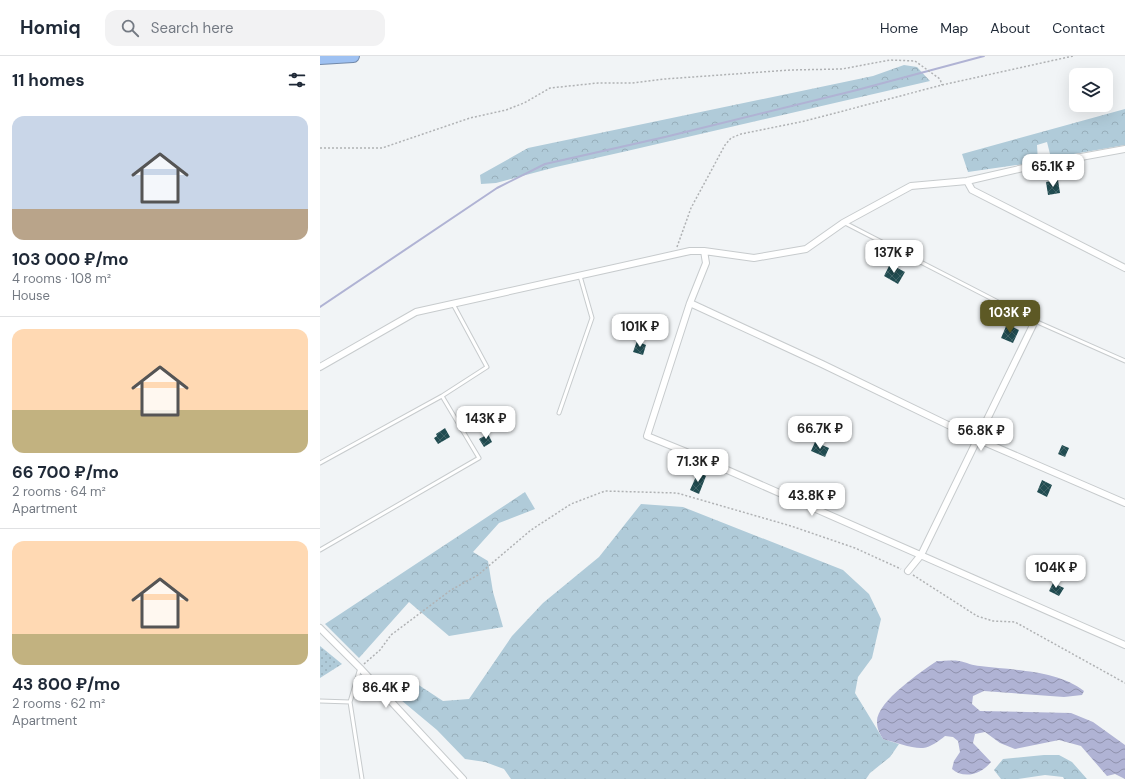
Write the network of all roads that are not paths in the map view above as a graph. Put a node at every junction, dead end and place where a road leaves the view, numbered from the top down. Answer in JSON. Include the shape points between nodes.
{"nodes":[{"id":1,"x":353,"y":56,"type":"edge"},
{"id":2,"x":320,"y":58,"type":"edge"},
{"id":3,"x":1125,"y":149,"type":"edge"},
{"id":4,"x":967,"y":182,"type":"junction"},
{"id":5,"x":843,"y":223,"type":"junction"},
{"id":6,"x":704,"y":251,"type":"junction"},
{"id":7,"x":1125,"y":268,"type":"edge"},
{"id":8,"x":580,"y":276,"type":"junction"},
{"id":9,"x":690,"y":303,"type":"junction"},
{"id":10,"x":453,"y":304,"type":"junction"},
{"id":11,"x":1035,"y":320,"type":"junction"},
{"id":12,"x":1125,"y":361,"type":"edge"},
{"id":13,"x":320,"y":367,"type":"edge"},
{"id":14,"x":442,"y":396,"type":"junction"},
{"id":15,"x":559,"y":413,"type":"dead end"},
{"id":16,"x":977,"y":439,"type":"junction"},
{"id":17,"x":320,"y":463,"type":"edge"},
{"id":18,"x":1125,"y":503,"type":"edge"},
{"id":19,"x":320,"y":550,"type":"edge"},
{"id":20,"x":921,"y":556,"type":"junction"},
{"id":21,"x":908,"y":572,"type":"road end"},
{"id":22,"x":320,"y":628,"type":"edge"},
{"id":23,"x":1125,"y":645,"type":"edge"},
{"id":24,"x":360,"y":668,"type":"junction"},
{"id":25,"x":320,"y":701,"type":"edge"},
{"id":26,"x":350,"y":702,"type":"junction"},
{"id":27,"x":362,"y":779,"type":"edge"},
{"id":28,"x":463,"y":779,"type":"edge"}],
"edges":[{"from":1,"to":2,"type":"highway"},
{"from":3,"to":4,"type":"street","via":[[1032,166]]},
{"from":4,"to":5,"type":"street","via":[[911,186]]},
{"from":4,"to":7,"type":"street","via":[[972,190]]},
{"from":5,"to":6,"type":"street","via":[[806,249],[754,258]]},
{"from":5,"to":11,"type":"lane"},
{"from":6,"to":8,"type":"street","via":[[690,251]]},
{"from":6,"to":9,"type":"street","via":[[706,263]]},
{"from":8,"to":10,"type":"street"},
{"from":8,"to":15,"type":"lane","via":[[592,318]]},
{"from":9,"to":16,"type":"street"},
{"from":9,"to":20,"type":"street","via":[[647,436]]},
{"from":10,"to":13,"type":"street","via":[[416,312]]},
{"from":10,"to":14,"type":"lane","via":[[487,367]]},
{"from":11,"to":12,"type":"lane"},
{"from":11,"to":16,"type":"street"},
{"from":14,"to":17,"type":"lane"},
{"from":14,"to":19,"type":"lane","via":[[479,458]]},
{"from":16,"to":18,"type":"street"},
{"from":16,"to":20,"type":"street"},
{"from":20,"to":21,"type":"street"},
{"from":20,"to":23,"type":"street"},
{"from":22,"to":24,"type":"street"},
{"from":24,"to":26,"type":"lane"},
{"from":24,"to":28,"type":"street"},
{"from":25,"to":26,"type":"lane"},
{"from":26,"to":27,"type":"lane"}]}
